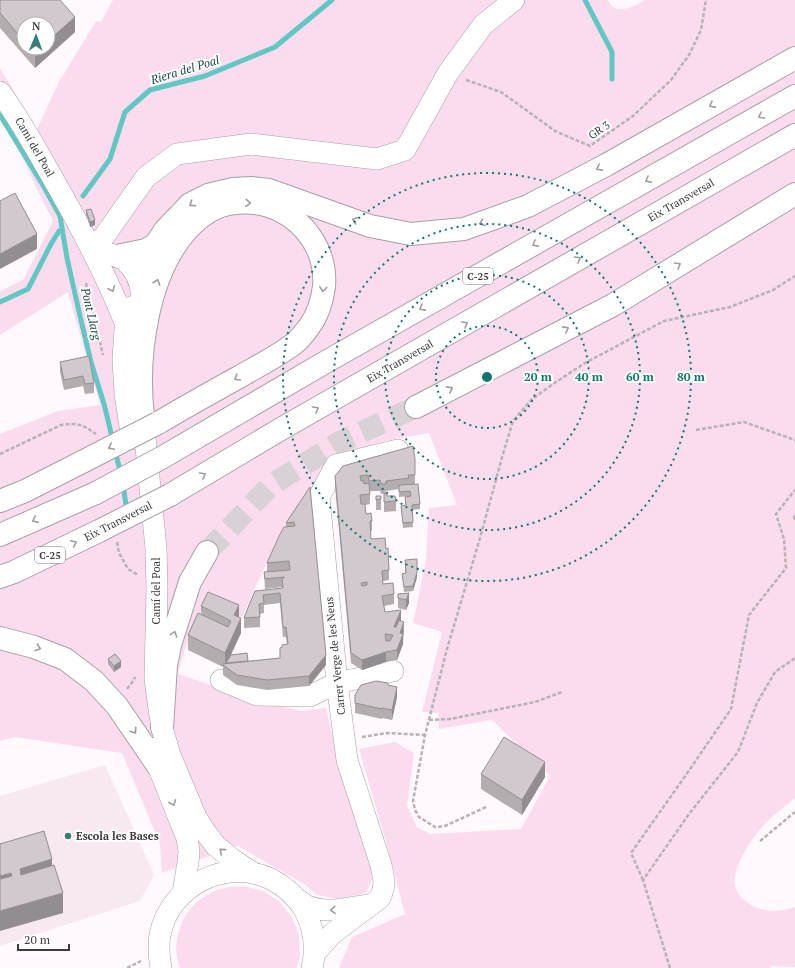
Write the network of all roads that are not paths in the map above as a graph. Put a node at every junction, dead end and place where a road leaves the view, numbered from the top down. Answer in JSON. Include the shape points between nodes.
{"nodes":[{"id":1,"x":514,"y":0,"type":"edge"},
{"id":2,"x":795,"y":58,"type":"edge"},
{"id":3,"x":0,"y":92,"type":"edge"},
{"id":4,"x":795,"y":96,"type":"edge"},
{"id":5,"x":795,"y":135,"type":"edge"},
{"id":6,"x":795,"y":194,"type":"edge"},
{"id":7,"x":156,"y":244,"type":"junction"},
{"id":8,"x":93,"y":251,"type":"junction"},
{"id":9,"x":117,"y":256,"type":"junction"},
{"id":10,"x":139,"y":280,"type":"junction"},
{"id":11,"x":126,"y":325,"type":"junction"},
{"id":12,"x":416,"y":407,"type":"tunnel mouth"},
{"id":13,"x":150,"y":420,"type":"junction"},
{"id":14,"x":398,"y":450,"type":"edge"},
{"id":15,"x":0,"y":501,"type":"edge"},
{"id":16,"x":0,"y":535,"type":"edge"},
{"id":17,"x":207,"y":552,"type":"tunnel mouth"},
{"id":18,"x":0,"y":577,"type":"edge"},
{"id":19,"x":0,"y":638,"type":"edge"},
{"id":20,"x":393,"y":671,"type":"dead end"},
{"id":21,"x":221,"y":680,"type":"dead end"},
{"id":22,"x":337,"y":683,"type":"junction"},
{"id":23,"x":162,"y":728,"type":"junction"},
{"id":24,"x":158,"y":766,"type":"junction"},
{"id":25,"x":253,"y":873,"type":"junction"},
{"id":26,"x":183,"y":893,"type":"junction"},
{"id":27,"x":296,"y":899,"type":"junction"},
{"id":28,"x":372,"y":905,"type":"junction"},
{"id":29,"x":160,"y":959,"type":"edge"},
{"id":30,"x":314,"y":960,"type":"edge"},
{"id":31,"x":147,"y":968,"type":"edge"}],
"edges":[{"from":1,"to":8,"type":"street","via":[[483,25],[448,74],[405,150],[377,159],[251,144],[177,154],[146,177]]},
{"from":2,"to":7,"type":"highway","one_way":true,"via":[[528,206],[464,230],[411,234],[370,226],[269,190],[252,188],[232,189],[208,195],[190,204],[165,230]]},
{"from":3,"to":8,"type":"street","name":"Camí del Poal","via":[[14,111]]},
{"from":4,"to":16,"type":"highway","number":"C-25","one_way":true,"bridge":true,"via":[[163,457],[96,493]]},
{"from":18,"to":5,"type":"highway","name":"Eix Transversal","number":"C-25","one_way":true,"bridge":true,"via":[[170,495]]},
{"from":12,"to":6,"type":"highway","one_way":true,"via":[[612,305]]},
{"from":7,"to":9,"type":"highway","via":[[146,250]]},
{"from":7,"to":10,"type":"highway"},
{"from":8,"to":9,"type":"street"},
{"from":8,"to":11,"type":"street","name":"Camí del Poal","one_way":true},
{"from":9,"to":10,"type":"street","name":"Camí del Poal","via":[[124,259]]},
{"from":10,"to":11,"type":"street","name":"Camí del Poal"},
{"from":10,"to":13,"type":"street","name":"Camí del Poal","via":[[142,296],[135,330],[132,377],[134,398]]},
{"from":11,"to":24,"type":"street","name":"Camí del Poal","via":[[123,359],[125,394],[146,540],[149,580],[148,693]]},
{"from":13,"to":13,"type":"highway","one_way":true,"via":[[140,384],[144,336],[157,282],[176,243],[199,218],[228,204],[248,202],[268,205],[295,219],[315,242],[322,258],[325,276],[318,312],[310,326],[296,342],[271,358]]},
{"from":13,"to":15,"type":"highway","one_way":true,"bridge":true,"via":[[84,461]]},
{"from":13,"to":23,"type":"street","name":"Camí del Poal","via":[[157,588],[155,679]]},
{"from":14,"to":22,"type":"street","name":"Carrer Verge de les Neus","via":[[336,466],[319,497]]},
{"from":23,"to":17,"type":"highway","one_way":true,"via":[[166,665],[170,645],[190,582]]},
{"from":19,"to":24,"type":"highway","one_way":true,"via":[[65,659],[94,681],[118,706]]},
{"from":20,"to":22,"type":"street"},
{"from":21,"to":22,"type":"street","via":[[257,695],[310,696]]},
{"from":22,"to":28,"type":"street","name":"Carrer Verge de les Neus","via":[[347,760],[385,882],[380,898]]},
{"from":25,"to":23,"type":"street","name":"Camí del Poal","one_way":true,"via":[[216,846],[206,833],[196,817],[170,755]]},
{"from":24,"to":26,"type":"street","name":"Camí del Poal","one_way":true,"via":[[188,844]]},
{"from":25,"to":26,"type":"street","via":[[228,872],[211,876]]},
{"from":25,"to":27,"type":"street","via":[[274,881]]},
{"from":26,"to":29,"type":"street","via":[[172,905],[165,919],[160,934]]},
{"from":28,"to":27,"type":"street","one_way":true,"via":[[321,910]]},
{"from":27,"to":30,"type":"street","via":[[309,920],[314,936]]},
{"from":28,"to":30,"type":"street","name":"Carrer Verge de les Neus","via":[[332,934]]},
{"from":29,"to":31,"type":"street"}]}
